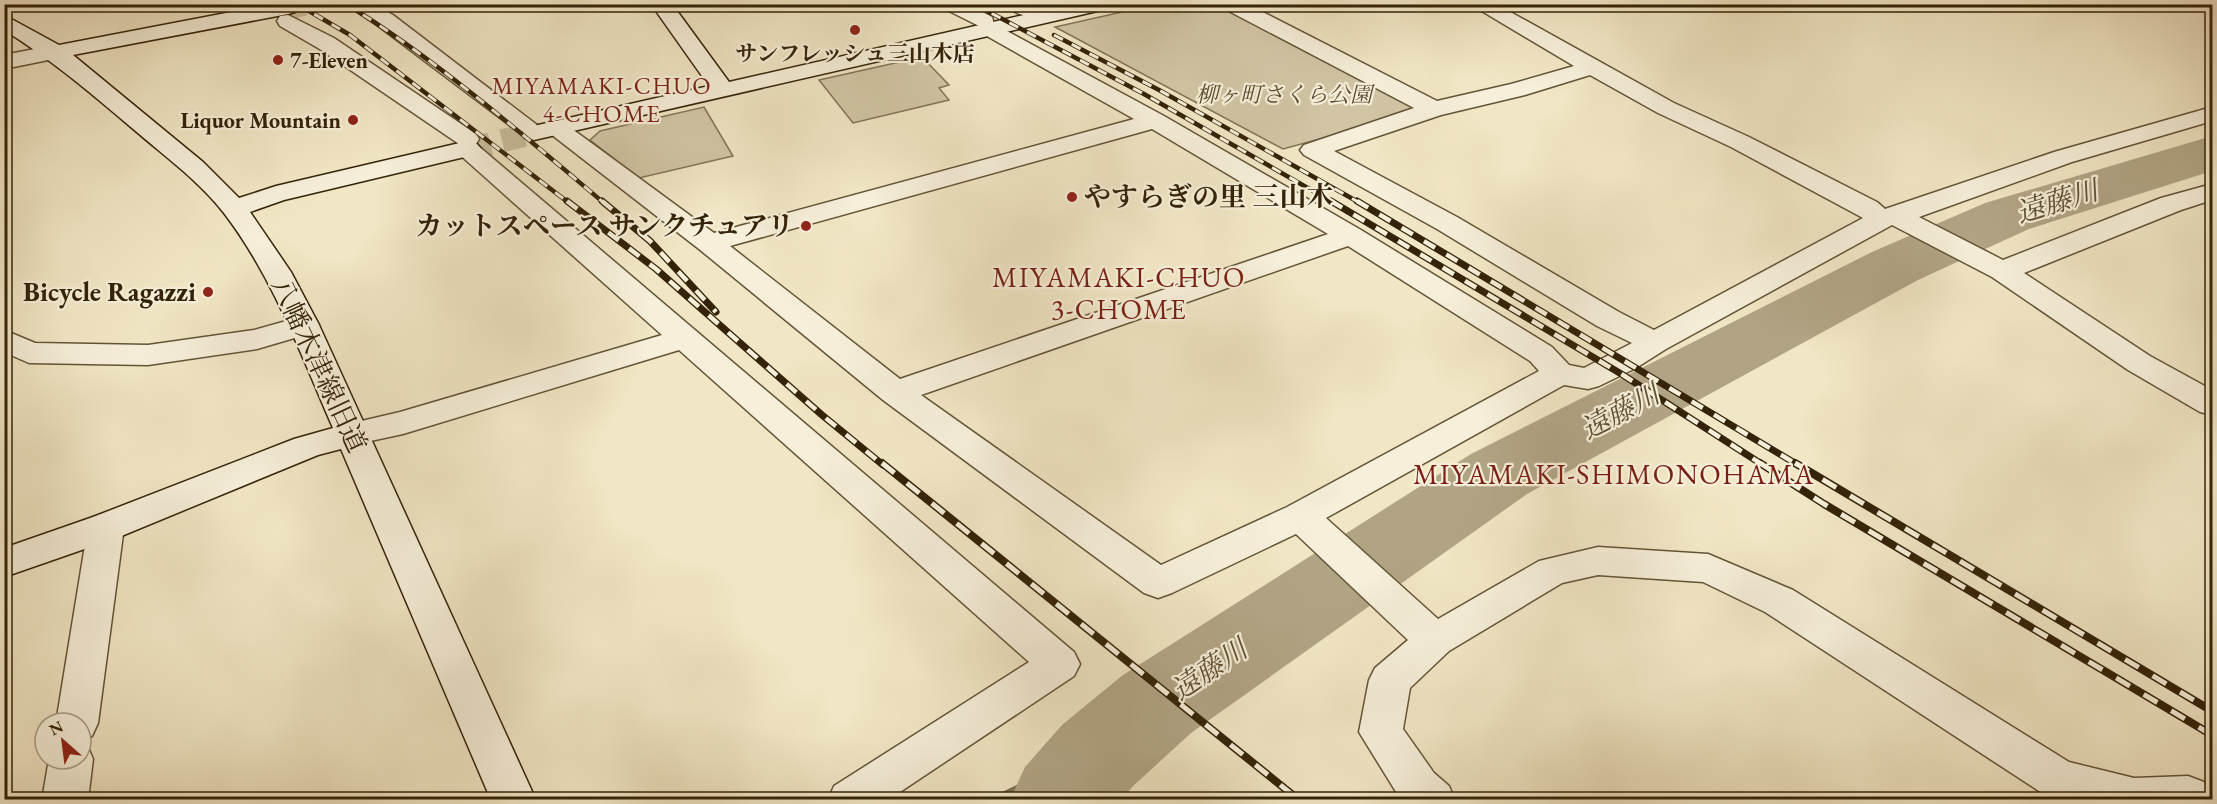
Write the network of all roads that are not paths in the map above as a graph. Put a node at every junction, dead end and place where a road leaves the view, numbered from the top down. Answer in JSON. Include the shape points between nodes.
{"nodes":[{"id":1,"x":661,"y":4,"type":"edge"},
{"id":2,"x":950,"y":4,"type":"edge"},
{"id":3,"x":1102,"y":4,"type":"edge"},
{"id":4,"x":1230,"y":4,"type":"edge"},
{"id":5,"x":1480,"y":4,"type":"edge"},
{"id":6,"x":361,"y":7,"type":"dead end"},
{"id":7,"x":4,"y":21,"type":"edge"},
{"id":8,"x":988,"y":26,"type":"junction"},
{"id":9,"x":55,"y":52,"type":"junction"},
{"id":10,"x":4,"y":62,"type":"edge"},
{"id":11,"x":1593,"y":67,"type":"junction"},
{"id":12,"x":723,"y":90,"type":"junction"},
{"id":13,"x":1434,"y":109,"type":"junction"},
{"id":14,"x":2212,"y":114,"type":"edge"},
{"id":15,"x":1155,"y":121,"type":"junction"},
{"id":16,"x":538,"y":129,"type":"junction"},
{"id":17,"x":467,"y":144,"type":"junction"},
{"id":18,"x":2212,"y":192,"type":"edge"},
{"id":19,"x":234,"y":208,"type":"junction"},
{"id":20,"x":1897,"y":220,"type":"junction"},
{"id":21,"x":1351,"y":236,"type":"junction"},
{"id":22,"x":709,"y":243,"type":"junction"},
{"id":23,"x":1996,"y":268,"type":"junction"},
{"id":24,"x":304,"y":325,"type":"junction"},
{"id":25,"x":686,"y":338,"type":"junction"},
{"id":26,"x":4,"y":339,"type":"edge"},
{"id":27,"x":1655,"y":342,"type":"junction"},
{"id":28,"x":1559,"y":374,"type":"junction"},
{"id":29,"x":895,"y":392,"type":"junction"},
{"id":30,"x":2212,"y":404,"type":"edge"},
{"id":31,"x":352,"y":434,"type":"junction"},
{"id":32,"x":1300,"y":516,"type":"junction"},
{"id":33,"x":106,"y":527,"type":"junction"},
{"id":34,"x":4,"y":563,"type":"edge"},
{"id":35,"x":1435,"y":640,"type":"junction"},
{"id":36,"x":79,"y":711,"type":"edge"},
{"id":37,"x":69,"y":771,"type":"edge"},
{"id":38,"x":2188,"y":796,"type":"dead end"},
{"id":39,"x":65,"y":800,"type":"edge"},
{"id":40,"x":514,"y":800,"type":"edge"},
{"id":41,"x":850,"y":800,"type":"edge"},
{"id":42,"x":1433,"y":800,"type":"edge"}],
"edges":[{"from":1,"to":12,"type":"street"},
{"from":2,"to":8,"type":"street"},
{"from":3,"to":8,"type":"street"},
{"from":4,"to":13,"type":"street"},
{"from":5,"to":11,"type":"street"},
{"from":6,"to":16,"type":"street"},
{"from":7,"to":9,"type":"street","name":"八幡木津線旧道"},
{"from":8,"to":12,"type":"street"},
{"from":8,"to":15,"type":"street"},
{"from":9,"to":10,"type":"street"},
{"from":9,"to":17,"type":"street","via":[[288,14]]},
{"from":9,"to":19,"type":"street","name":"八幡木津線旧道","via":[[178,153]]},
{"from":11,"to":13,"type":"street"},
{"from":11,"to":20,"type":"street","via":[[1666,108]]},
{"from":12,"to":16,"type":"street"},
{"from":13,"to":27,"type":"street","via":[[1313,150]]},
{"from":14,"to":20,"type":"street","via":[[2063,157]]},
{"from":15,"to":21,"type":"street"},
{"from":15,"to":22,"type":"street"},
{"from":16,"to":22,"type":"street"},
{"from":17,"to":19,"type":"street"},
{"from":17,"to":25,"type":"street"},
{"from":18,"to":23,"type":"street"},
{"from":19,"to":24,"type":"street","name":"八幡木津線旧道","via":[[276,272]]},
{"from":20,"to":23,"type":"street"},
{"from":20,"to":27,"type":"street","via":[[1870,227]]},
{"from":21,"to":28,"type":"street","via":[[1541,354]]},
{"from":21,"to":29,"type":"street"},
{"from":22,"to":29,"type":"street"},
{"from":23,"to":30,"type":"street","via":[[2139,363]]},
{"from":24,"to":26,"type":"street","via":[[258,339],[148,355],[29,353]]},
{"from":24,"to":31,"type":"street","name":"八幡木津線旧道"},
{"from":25,"to":31,"type":"street","via":[[403,423]]},
{"from":25,"to":41,"type":"street","via":[[1059,664]]},
{"from":27,"to":28,"type":"street","via":[[1588,379]]},
{"from":28,"to":32,"type":"street"},
{"from":29,"to":32,"type":"street","via":[[1158,583]]},
{"from":31,"to":33,"type":"street","via":[[306,447]]},
{"from":31,"to":40,"type":"street","name":"八幡木津線旧道"},
{"from":32,"to":35,"type":"street"},
{"from":33,"to":34,"type":"street"},
{"from":33,"to":36,"type":"street"},
{"from":35,"to":38,"type":"street","via":[[1552,571],[1598,561],[1708,568],[1779,601],[2058,779],[2134,798]]},
{"from":35,"to":42,"type":"street","via":[[1390,680],[1381,732],[1418,787]]},
{"from":37,"to":39,"type":"street"}]}
